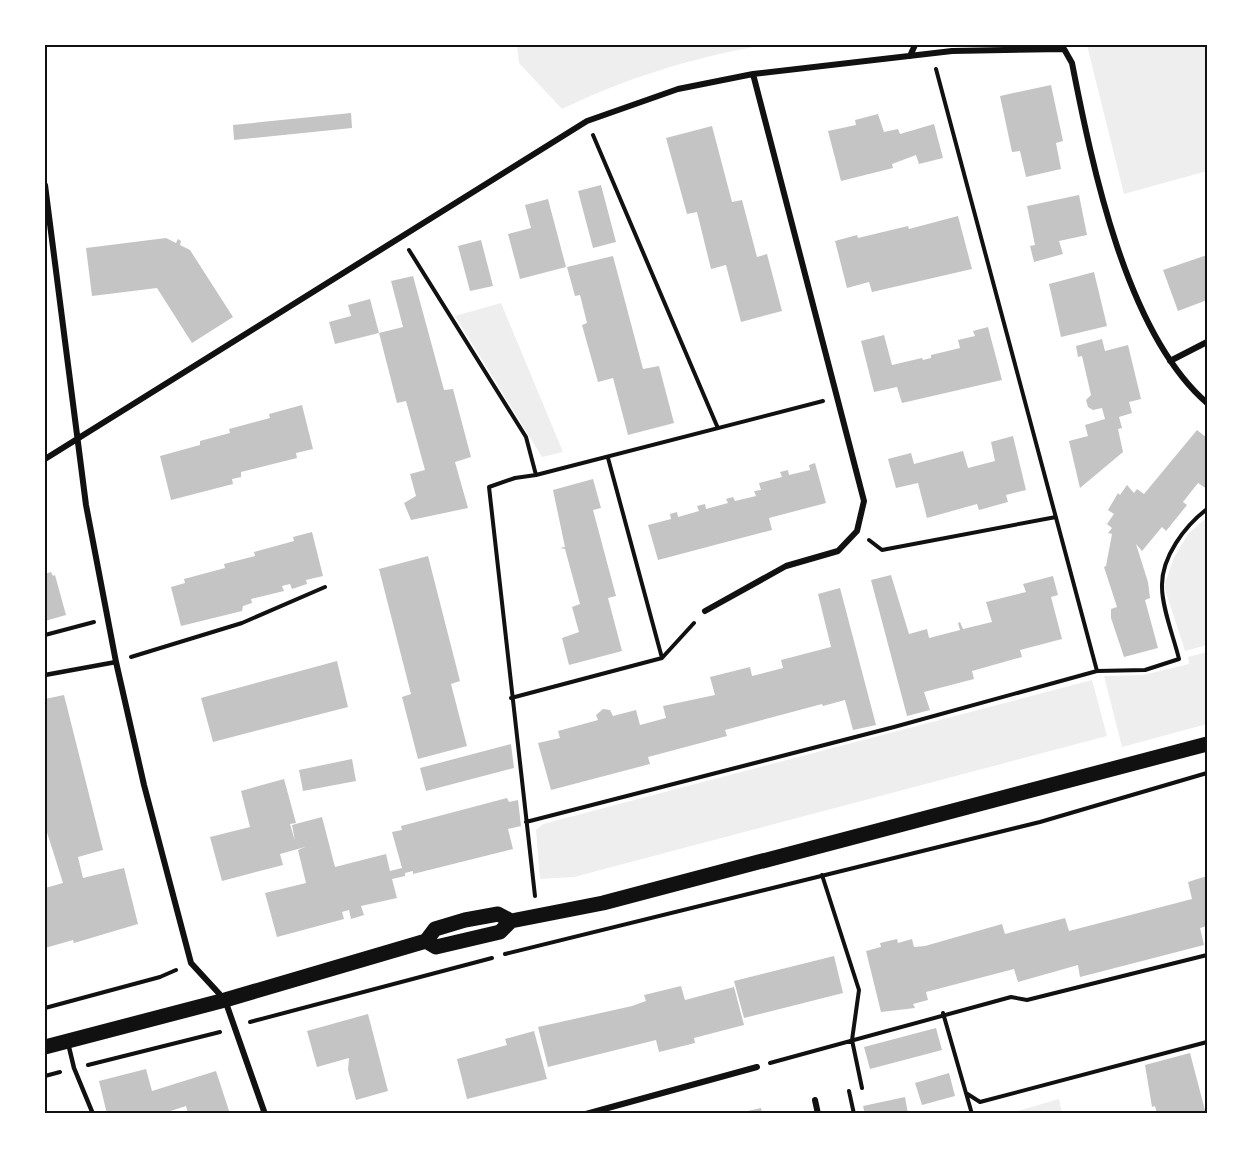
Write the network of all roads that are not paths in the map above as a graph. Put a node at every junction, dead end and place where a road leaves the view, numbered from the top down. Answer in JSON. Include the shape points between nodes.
{"nodes":[{"id":1,"x":915,"y":45,"type":"edge"},
{"id":2,"x":910,"y":56,"type":"junction"},
{"id":3,"x":753,"y":75,"type":"junction"},
{"id":4,"x":45,"y":185,"type":"edge"},
{"id":5,"x":1207,"y":342,"type":"edge"},
{"id":6,"x":1170,"y":361,"type":"junction"},
{"id":7,"x":1207,"y":403,"type":"edge"},
{"id":8,"x":76,"y":441,"type":"junction"},
{"id":9,"x":45,"y":459,"type":"edge"},
{"id":10,"x":705,"y":611,"type":"road end"},
{"id":11,"x":116,"y":662,"type":"junction"},
{"id":12,"x":45,"y":675,"type":"edge"},
{"id":13,"x":1207,"y":744,"type":"edge"},
{"id":14,"x":225,"y":1000,"type":"junction"},
{"id":15,"x":68,"y":1041,"type":"junction"},
{"id":16,"x":45,"y":1047,"type":"edge"},
{"id":17,"x":758,"y":1067,"type":"road end"},
{"id":18,"x":815,"y":1100,"type":"dead end"},
{"id":19,"x":93,"y":1114,"type":"edge"},
{"id":20,"x":265,"y":1114,"type":"edge"},
{"id":21,"x":586,"y":1114,"type":"edge"},
{"id":22,"x":818,"y":1114,"type":"edge"}],
"edges":[{"from":1,"to":2,"type":"street"},
{"from":2,"to":3,"type":"street"},
{"from":2,"to":6,"type":"street","via":[[1064,49],[1072,63],[1104,198],[1135,298]]},
{"from":3,"to":8,"type":"street","via":[[678,88],[587,121]]},
{"from":3,"to":10,"type":"street","via":[[864,501],[857,531],[838,551],[786,566]]},
{"from":4,"to":8,"type":"street"},
{"from":5,"to":6,"type":"street"},
{"from":6,"to":7,"type":"street"},
{"from":8,"to":9,"type":"street"},
{"from":8,"to":11,"type":"street"},
{"from":11,"to":12,"type":"lane"},
{"from":11,"to":14,"type":"street","via":[[190,963]]},
{"from":13,"to":14,"type":"main road","via":[[603,903],[511,921],[498,914],[465,920],[435,929],[426,941]]},
{"from":14,"to":15,"type":"main road"},
{"from":14,"to":20,"type":"street"},
{"from":15,"to":16,"type":"main road"},
{"from":15,"to":19,"type":"lane","via":[[74,1068]]},
{"from":17,"to":21,"type":"street"},
{"from":18,"to":22,"type":"street"}]}
